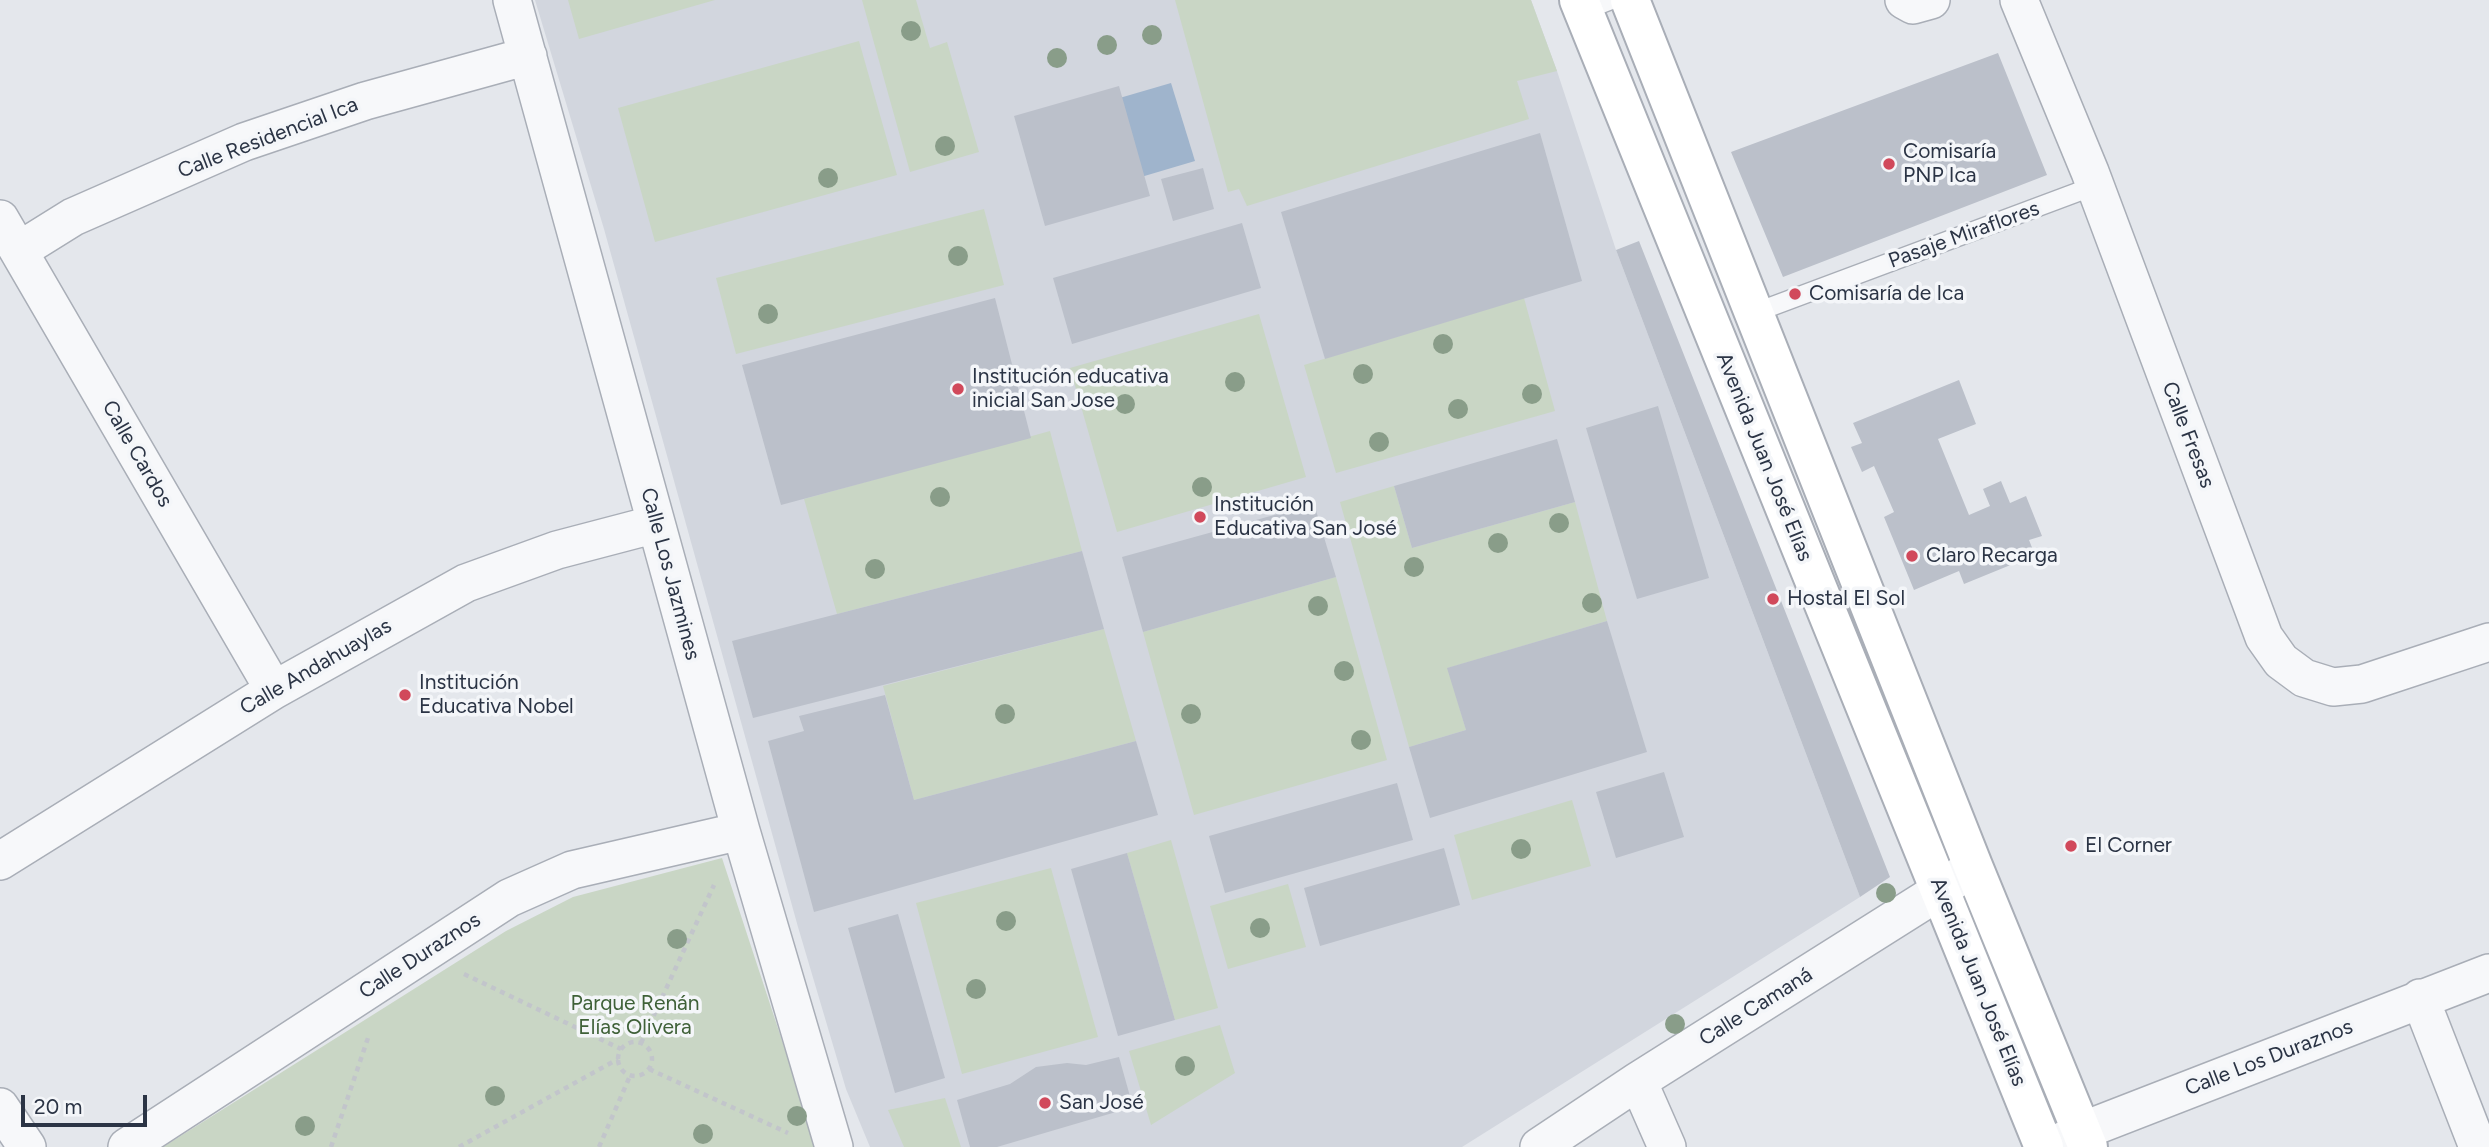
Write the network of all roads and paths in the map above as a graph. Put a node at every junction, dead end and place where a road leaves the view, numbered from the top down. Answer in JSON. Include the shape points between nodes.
{"nodes":[{"id":1,"x":512,"y":0,"type":"edge"},
{"id":2,"x":1630,"y":0,"type":"edge"},
{"id":3,"x":1904,"y":0,"type":"edge"},
{"id":4,"x":1931,"y":0,"type":"edge"},
{"id":5,"x":2019,"y":0,"type":"edge"},
{"id":6,"x":1591,"y":4,"type":"edge"},
{"id":7,"x":528,"y":55,"type":"junction"},
{"id":8,"x":2094,"y":186,"type":"junction"},
{"id":9,"x":0,"y":219,"type":"edge"},
{"id":10,"x":20,"y":250,"type":"junction"},
{"id":11,"x":1754,"y":313,"type":"junction"},
{"id":12,"x":656,"y":524,"type":"junction"},
{"id":13,"x":2489,"y":642,"type":"edge"},
{"id":14,"x":274,"y":690,"type":"junction"},
{"id":15,"x":741,"y":831,"type":"junction"},
{"id":16,"x":0,"y":861,"type":"edge"},
{"id":17,"x":1973,"y":866,"type":"junction"},
{"id":18,"x":717,"y":876,"type":"dead end"},
{"id":19,"x":1941,"y":890,"type":"junction"},
{"id":20,"x":458,"y":971,"type":"dead end"},
{"id":21,"x":2489,"y":973,"type":"edge"},
{"id":22,"x":2420,"y":998,"type":"junction"},
{"id":23,"x":368,"y":1037,"type":"dead end"},
{"id":24,"x":641,"y":1043,"type":"junction"},
{"id":25,"x":621,"y":1049,"type":"junction"},
{"id":26,"x":618,"y":1059,"type":"junction"},
{"id":27,"x":649,"y":1069,"type":"junction"},
{"id":28,"x":629,"y":1076,"type":"junction"},
{"id":29,"x":1638,"y":1081,"type":"junction"},
{"id":30,"x":0,"y":1107,"type":"edge"},
{"id":31,"x":794,"y":1136,"type":"dead end"},
{"id":32,"x":2073,"y":1142,"type":"edge"},
{"id":33,"x":27,"y":1147,"type":"edge"},
{"id":34,"x":127,"y":1147,"type":"edge"},
{"id":35,"x":331,"y":1147,"type":"edge"},
{"id":36,"x":460,"y":1147,"type":"edge"},
{"id":37,"x":599,"y":1147,"type":"edge"},
{"id":38,"x":834,"y":1147,"type":"edge"},
{"id":39,"x":1539,"y":1147,"type":"edge"},
{"id":40,"x":1667,"y":1147,"type":"edge"},
{"id":41,"x":2045,"y":1147,"type":"edge"},
{"id":42,"x":2478,"y":1147,"type":"edge"}],
"edges":[{"from":1,"to":7,"type":"street","name":"Calle Los Jazmines"},
{"from":2,"to":11,"type":"street","name":"Avenida Juan José Elías"},
{"from":3,"to":4,"type":"street","via":[[1913,5]]},
{"from":5,"to":8,"type":"street","name":"Calle Fresas"},
{"from":6,"to":19,"type":"street","name":"Avenida Juan José Elías"},
{"from":7,"to":10,"type":"street","name":"Calle Residencial Ica","via":[[365,101],[244,142],[73,217]]},
{"from":7,"to":12,"type":"street","name":"Calle Los Jazmines"},
{"from":8,"to":11,"type":"lane","name":"Pasaje Miraflores"},
{"from":8,"to":13,"type":"street","name":"Calle Fresas","via":[[2263,637],[2281,661],[2304,678],[2333,687],[2362,684]]},
{"from":9,"to":10,"type":"street","name":"Calle Cardos"},
{"from":10,"to":14,"type":"street","name":"Calle Cardos"},
{"from":11,"to":17,"type":"street","name":"Avenida Juan José Elías"},
{"from":12,"to":14,"type":"street","name":"Calle Andahuaylas","via":[[557,550],[466,583]]},
{"from":12,"to":15,"type":"street","name":"Calle Los Jazmines"},
{"from":14,"to":16,"type":"street","name":"Calle Andahuaylas"},
{"from":15,"to":34,"type":"street","name":"Calle Duraznos","via":[[572,870],[509,898]]},
{"from":15,"to":38,"type":"street","name":"Calle Los Jazmines"},
{"from":17,"to":19,"type":"street","name":"Calle Camaná"},
{"from":17,"to":32,"type":"street","name":"Avenida Juan José Elías"},
{"from":18,"to":24,"type":"path"},
{"from":19,"to":29,"type":"street","name":"Calle Camaná"},
{"from":19,"to":41,"type":"street","name":"Avenida Juan José Elías"},
{"from":20,"to":25,"type":"path"},
{"from":21,"to":22,"type":"street","name":"Calle Los Duraznos"},
{"from":22,"to":32,"type":"street","name":"Calle Los Duraznos"},
{"from":22,"to":42,"type":"street"},
{"from":23,"to":35,"type":"path"},
{"from":24,"to":25,"type":"path"},
{"from":24,"to":27,"type":"path","via":[[652,1059]]},
{"from":25,"to":26,"type":"path"},
{"from":26,"to":28,"type":"path"},
{"from":26,"to":36,"type":"path"},
{"from":27,"to":28,"type":"path","via":[[641,1076]]},
{"from":27,"to":31,"type":"path"},
{"from":28,"to":37,"type":"path"},
{"from":29,"to":39,"type":"street","name":"Calle Camaná"},
{"from":29,"to":40,"type":"street"},
{"from":30,"to":33,"type":"street"}]}
